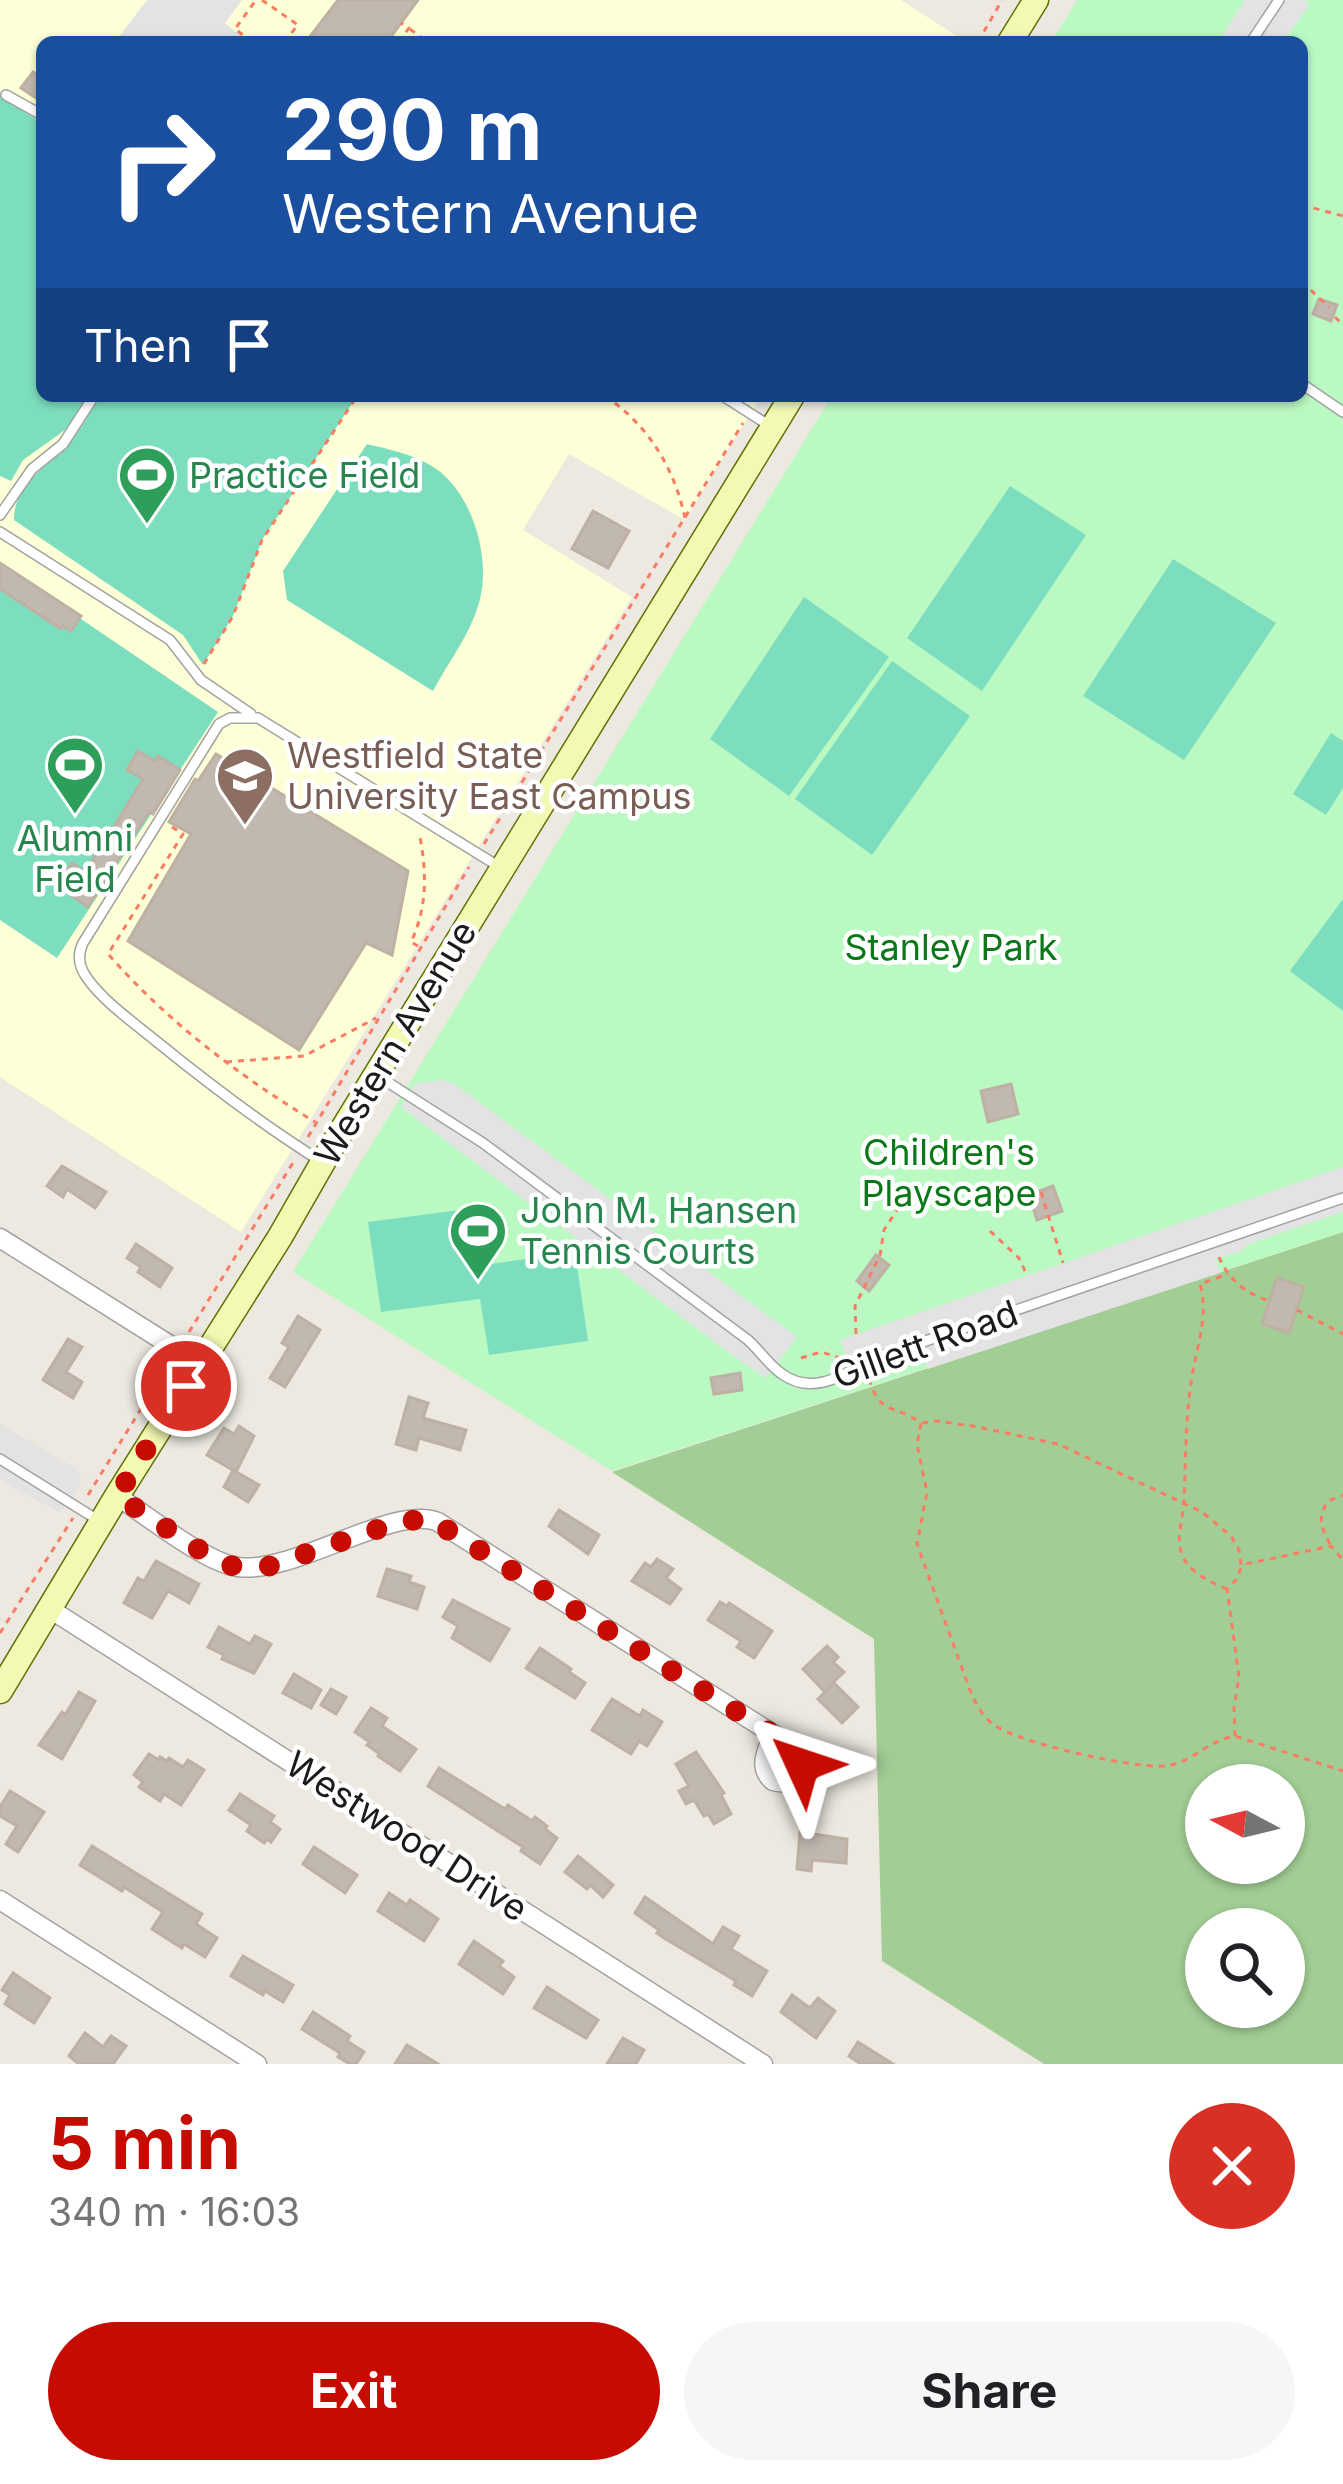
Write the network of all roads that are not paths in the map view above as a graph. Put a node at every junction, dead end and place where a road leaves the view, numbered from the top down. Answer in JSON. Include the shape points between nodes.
{"nodes":[{"id":1,"x":1036,"y":0,"type":"edge"},
{"id":2,"x":1280,"y":0,"type":"edge"},
{"id":3,"x":1014,"y":36,"type":"edge"},
{"id":4,"x":1255,"y":36,"type":"edge"},
{"id":5,"x":6,"y":94,"type":"dead end"},
{"id":6,"x":36,"y":112,"type":"edge"},
{"id":7,"x":1308,"y":388,"type":"edge"},
{"id":8,"x":90,"y":402,"type":"edge"},
{"id":9,"x":731,"y":402,"type":"edge"},
{"id":10,"x":788,"y":402,"type":"edge"},
{"id":11,"x":1343,"y":412,"type":"edge"},
{"id":12,"x":772,"y":428,"type":"junction"},
{"id":13,"x":0,"y":515,"type":"edge"},
{"id":14,"x":0,"y":532,"type":"edge"},
{"id":15,"x":258,"y":718,"type":"junction"},
{"id":16,"x":502,"y":869,"type":"junction"},
{"id":17,"x":376,"y":1074,"type":"junction"},
{"id":18,"x":311,"y":1155,"type":"junction"},
{"id":19,"x":1343,"y":1198,"type":"edge"},
{"id":20,"x":0,"y":1238,"type":"edge"},
{"id":21,"x":200,"y":1364,"type":"junction"},
{"id":22,"x":0,"y":1459,"type":"edge"},
{"id":23,"x":117,"y":1496,"type":"junction"},
{"id":24,"x":90,"y":1515,"type":"junction"},
{"id":25,"x":50,"y":1609,"type":"junction"},
{"id":26,"x":3,"y":1679,"type":"edge"},
{"id":27,"x":773,"y":1734,"type":"dead end"},
{"id":28,"x":0,"y":1900,"type":"edge"},
{"id":29,"x":257,"y":2064,"type":"edge"},
{"id":30,"x":763,"y":2064,"type":"edge"}],
"edges":[{"from":1,"to":3,"type":"main road"},
{"from":2,"to":4,"type":"lane"},
{"from":5,"to":6,"type":"lane"},
{"from":7,"to":11,"type":"lane"},
{"from":8,"to":13,"type":"lane"},
{"from":9,"to":12,"type":"lane"},
{"from":10,"to":12,"type":"main road","name":"Western Avenue"},
{"from":12,"to":16,"type":"main road","name":"Western Avenue"},
{"from":14,"to":15,"type":"lane","via":[[170,640],[201,680]]},
{"from":15,"to":16,"type":"lane"},
{"from":15,"to":18,"type":"lane","via":[[219,724],[83,943],[80,965],[132,1021]]},
{"from":16,"to":17,"type":"main road","name":"Western Avenue"},
{"from":17,"to":18,"type":"main road","name":"Western Avenue"},
{"from":17,"to":19,"type":"lane","name":"Gillett Road","via":[[483,1143],[800,1383],[841,1377],[879,1357]]},
{"from":18,"to":21,"type":"main road","name":"Western Avenue","via":[[280,1237]]},
{"from":20,"to":21,"type":"street"},
{"from":21,"to":23,"type":"main road","name":"Western Avenue"},
{"from":22,"to":24,"type":"lane"},
{"from":23,"to":24,"type":"main road","name":"Western Avenue"},
{"from":23,"to":27,"type":"street","via":[[206,1554],[245,1568],[430,1519]]},
{"from":24,"to":25,"type":"main road","name":"Western Avenue"},
{"from":25,"to":26,"type":"main road","name":"Western Avenue"},
{"from":25,"to":30,"type":"street","name":"Westwood Drive"},
{"from":28,"to":29,"type":"street"}]}
